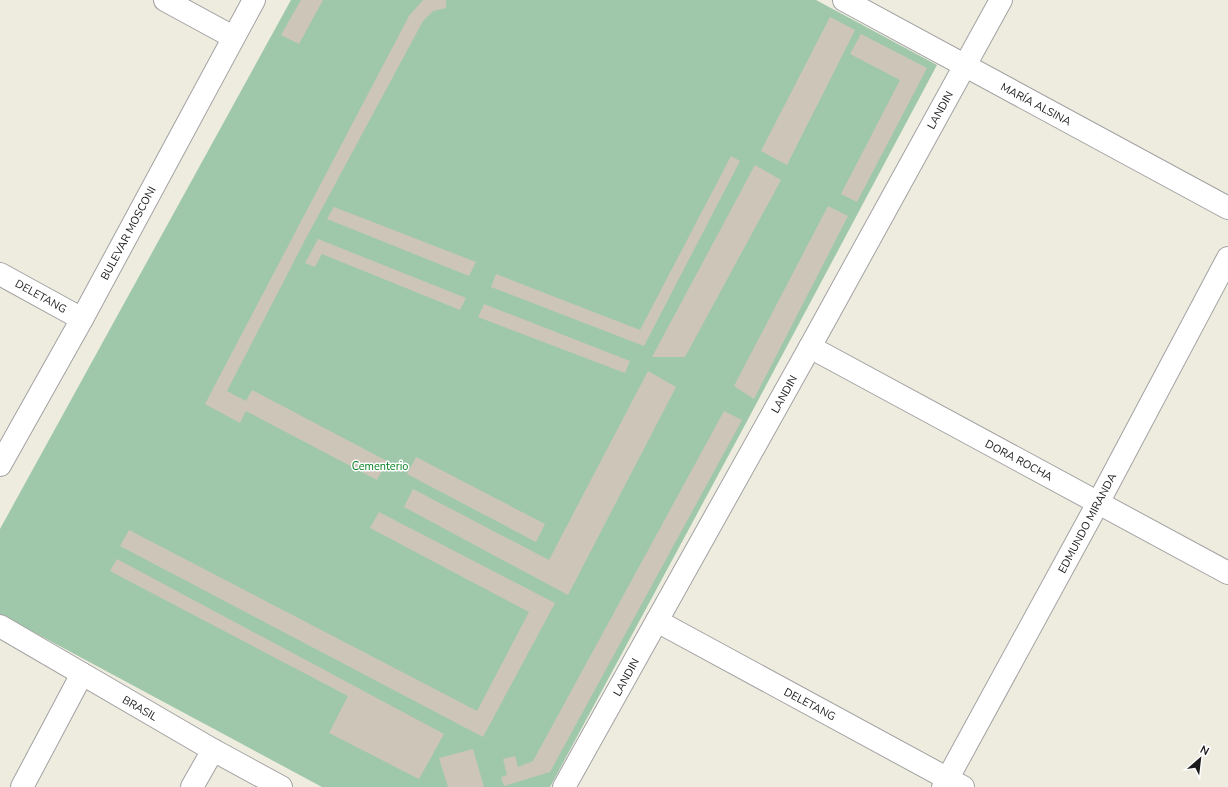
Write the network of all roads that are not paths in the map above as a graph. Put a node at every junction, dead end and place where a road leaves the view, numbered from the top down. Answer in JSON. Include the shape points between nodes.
{"nodes":[{"id":1,"x":165,"y":0,"type":"edge"},
{"id":2,"x":254,"y":0,"type":"edge"},
{"id":3,"x":844,"y":0,"type":"edge"},
{"id":4,"x":1001,"y":0,"type":"edge"},
{"id":5,"x":233,"y":37,"type":"junction"},
{"id":6,"x":965,"y":66,"type":"junction"},
{"id":7,"x":1228,"y":208,"type":"edge"},
{"id":8,"x":1228,"y":258,"type":"edge"},
{"id":9,"x":0,"y":274,"type":"edge"},
{"id":10,"x":82,"y":319,"type":"junction"},
{"id":11,"x":810,"y":347,"type":"junction"},
{"id":12,"x":0,"y":466,"type":"edge"},
{"id":13,"x":1098,"y":503,"type":"junction"},
{"id":14,"x":1228,"y":573,"type":"edge"},
{"id":15,"x":657,"y":621,"type":"junction"},
{"id":16,"x":0,"y":626,"type":"edge"},
{"id":17,"x":82,"y":674,"type":"junction"},
{"id":18,"x":213,"y":750,"type":"junction"},
{"id":19,"x":951,"y":784,"type":"edge"},
{"id":20,"x":22,"y":787,"type":"edge"},
{"id":21,"x":192,"y":787,"type":"edge"},
{"id":22,"x":282,"y":787,"type":"edge"},
{"id":23,"x":564,"y":787,"type":"edge"}],
"edges":[{"from":1,"to":5,"type":"street"},
{"from":2,"to":5,"type":"street","name":"BULEVAR MOSCONI"},
{"from":3,"to":6,"type":"street","name":"MARÍA ALSINA"},
{"from":4,"to":6,"type":"street","name":"LANDIN"},
{"from":5,"to":10,"type":"street","name":"BULEVAR MOSCONI"},
{"from":6,"to":7,"type":"street","name":"MARÍA ALSINA"},
{"from":6,"to":11,"type":"street","name":"LANDIN"},
{"from":8,"to":13,"type":"street","name":"EDMUNDO MIRANDA"},
{"from":9,"to":10,"type":"street","name":"DELETANG"},
{"from":10,"to":12,"type":"street","name":"BULEVAR MOSCONI"},
{"from":11,"to":13,"type":"street","name":"DORA ROCHA"},
{"from":11,"to":15,"type":"street","name":"LANDIN"},
{"from":13,"to":14,"type":"street","name":"DORA ROCHA"},
{"from":13,"to":19,"type":"street","name":"EDMUNDO MIRANDA"},
{"from":15,"to":19,"type":"street","name":"DELETANG"},
{"from":15,"to":23,"type":"street","name":"LANDIN"},
{"from":16,"to":17,"type":"street","name":"BRASIL"},
{"from":17,"to":18,"type":"street","name":"BRASIL"},
{"from":17,"to":20,"type":"street"},
{"from":18,"to":21,"type":"street"},
{"from":18,"to":22,"type":"street","name":"BRASIL"}]}
